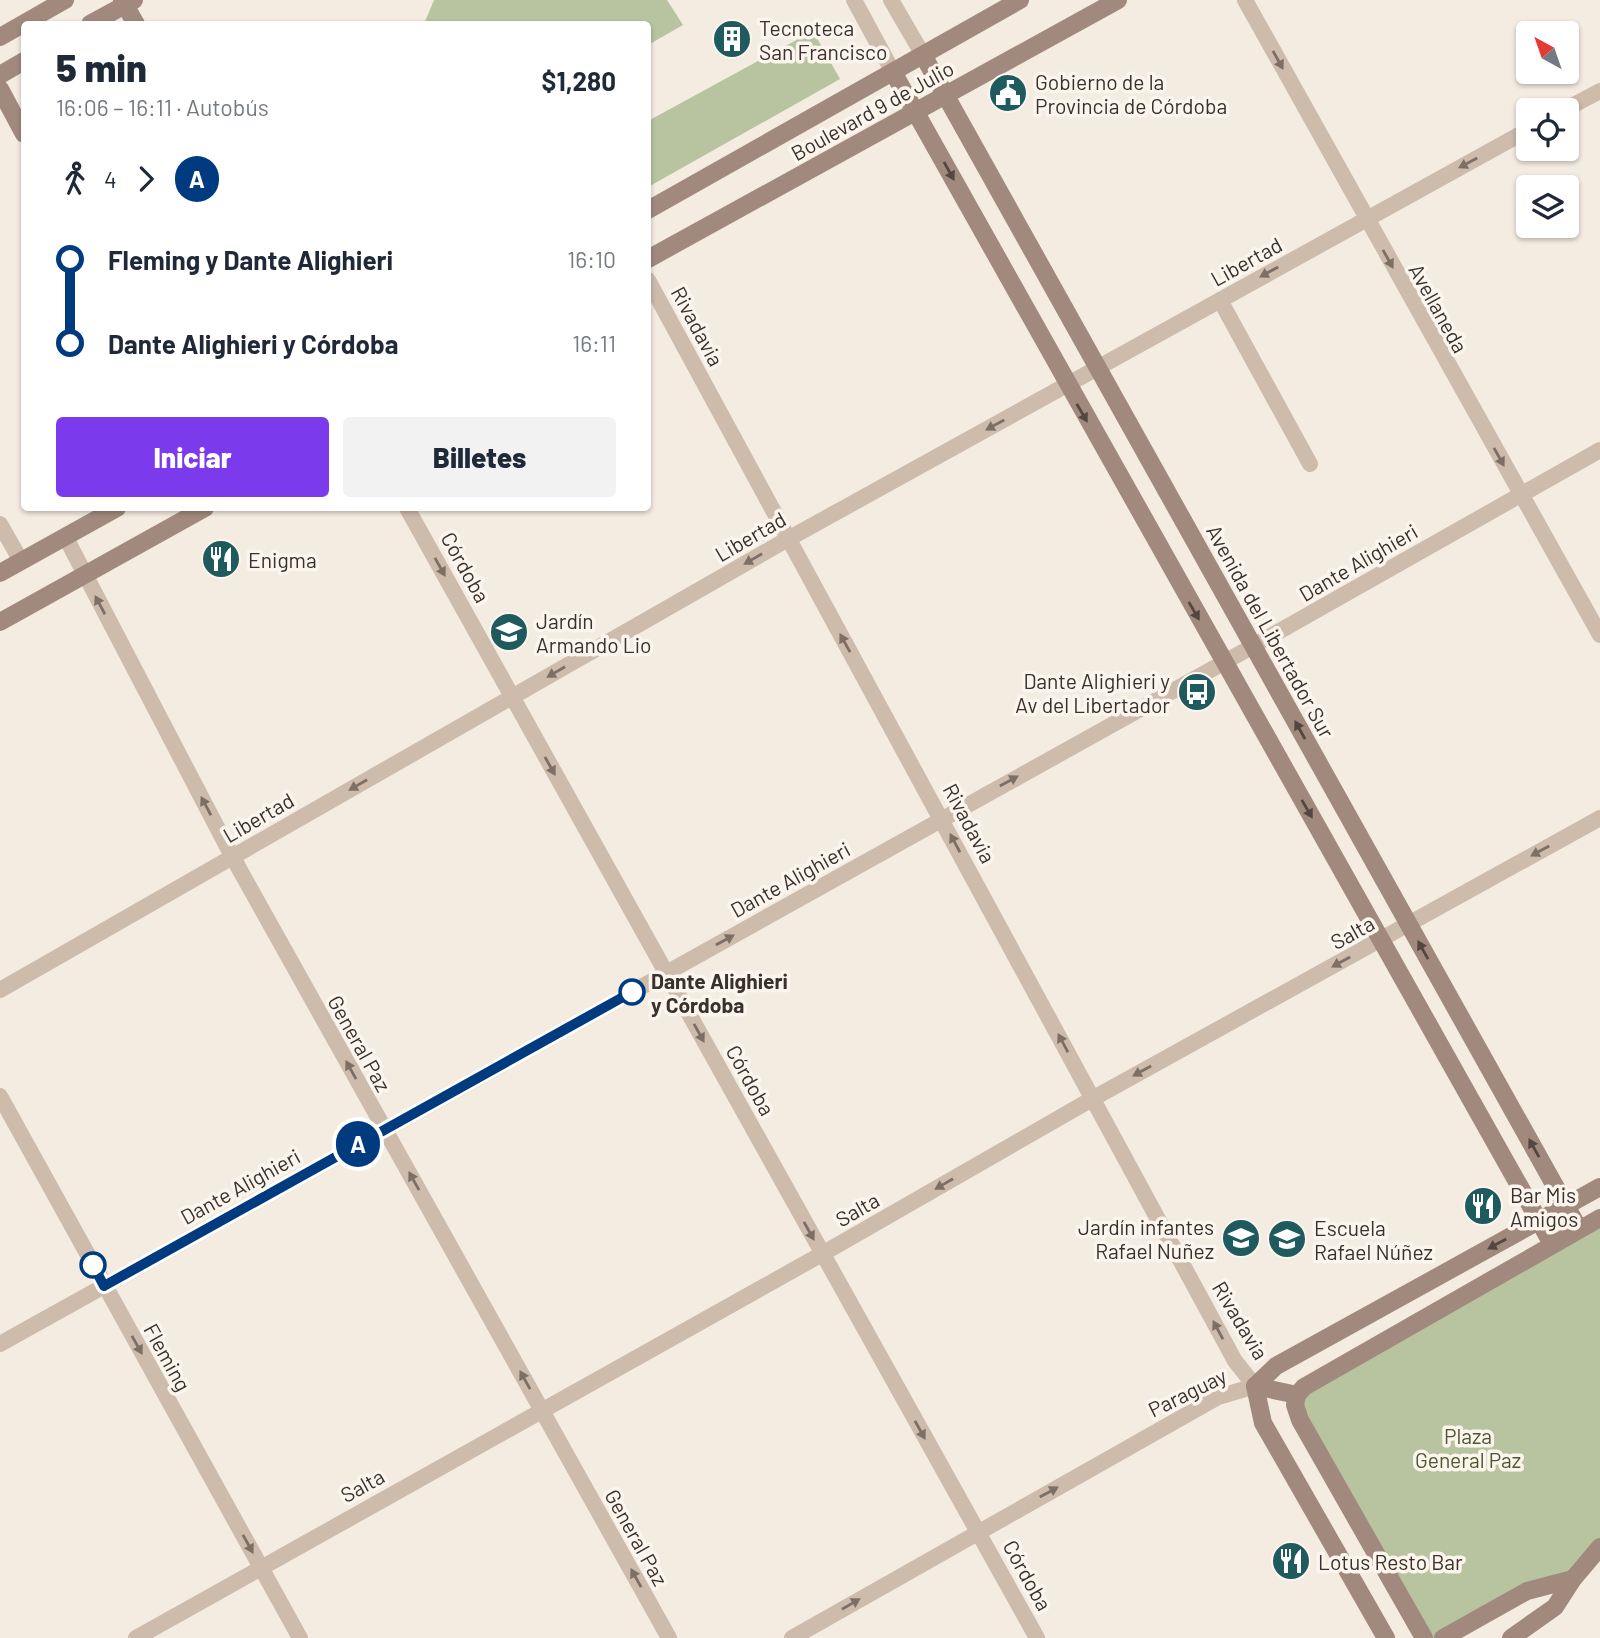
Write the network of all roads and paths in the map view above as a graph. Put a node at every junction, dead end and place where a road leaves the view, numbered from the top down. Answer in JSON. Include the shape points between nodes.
{"nodes":[{"id":1,"x":65,"y":0,"type":"edge"},
{"id":2,"x":854,"y":0,"type":"edge"},
{"id":3,"x":891,"y":0,"type":"edge"},
{"id":4,"x":1020,"y":0,"type":"edge"},
{"id":5,"x":1118,"y":0,"type":"edge"},
{"id":6,"x":1245,"y":0,"type":"edge"},
{"id":7,"x":127,"y":2,"type":"edge"},
{"id":8,"x":28,"y":21,"type":"edge"},
{"id":9,"x":95,"y":21,"type":"edge"},
{"id":10,"x":135,"y":21,"type":"edge"},
{"id":11,"x":21,"y":25,"type":"edge"},
{"id":12,"x":0,"y":37,"type":"edge"},
{"id":13,"x":923,"y":55,"type":"junction"},
{"id":14,"x":21,"y":63,"type":"edge"},
{"id":15,"x":893,"y":72,"type":"junction"},
{"id":16,"x":0,"y":75,"type":"edge"},
{"id":17,"x":0,"y":89,"type":"edge"},
{"id":18,"x":1600,"y":91,"type":"edge"},
{"id":19,"x":945,"y":95,"type":"junction"},
{"id":20,"x":1579,"y":102,"type":"edge"},
{"id":21,"x":916,"y":111,"type":"junction"},
{"id":22,"x":21,"y":128,"type":"edge"},
{"id":23,"x":1516,"y":136,"type":"edge"},
{"id":24,"x":651,"y":208,"type":"edge"},
{"id":25,"x":1365,"y":218,"type":"junction"},
{"id":26,"x":651,"y":257,"type":"edge"},
{"id":27,"x":651,"y":286,"type":"edge"},
{"id":28,"x":1220,"y":300,"type":"junction"},
{"id":29,"x":1098,"y":369,"type":"junction"},
{"id":30,"x":1067,"y":386,"type":"junction"},
{"id":31,"x":1600,"y":450,"type":"edge"},
{"id":32,"x":1310,"y":464,"type":"dead end"},
{"id":33,"x":1520,"y":494,"type":"junction"},
{"id":34,"x":111,"y":511,"type":"edge"},
{"id":35,"x":200,"y":511,"type":"edge"},
{"id":36,"x":409,"y":511,"type":"edge"},
{"id":37,"x":0,"y":524,"type":"edge"},
{"id":38,"x":65,"y":536,"type":"junction"},
{"id":39,"x":788,"y":539,"type":"junction"},
{"id":40,"x":21,"y":561,"type":"junction"},
{"id":41,"x":0,"y":573,"type":"edge"},
{"id":42,"x":85,"y":576,"type":"junction"},
{"id":43,"x":0,"y":622,"type":"edge"},
{"id":44,"x":1600,"y":635,"type":"edge"},
{"id":45,"x":1253,"y":646,"type":"junction"},
{"id":46,"x":1223,"y":663,"type":"junction"},
{"id":47,"x":512,"y":697,"type":"junction"},
{"id":48,"x":1600,"y":818,"type":"edge"},
{"id":49,"x":942,"y":819,"type":"junction"},
{"id":50,"x":232,"y":856,"type":"junction"},
{"id":51,"x":1409,"y":924,"type":"junction"},
{"id":52,"x":1381,"y":940,"type":"junction"},
{"id":53,"x":665,"y":973,"type":"junction"},
{"id":54,"x":0,"y":990,"type":"edge"},
{"id":55,"x":0,"y":1096,"type":"edge"},
{"id":56,"x":1092,"y":1098,"type":"junction"},
{"id":57,"x":385,"y":1129,"type":"junction"},
{"id":58,"x":1600,"y":1187,"type":"edge"},
{"id":59,"x":1566,"y":1206,"type":"junction"},
{"id":60,"x":1600,"y":1218,"type":"edge"},
{"id":61,"x":1538,"y":1222,"type":"junction"},
{"id":62,"x":1579,"y":1229,"type":"junction"},
{"id":63,"x":1552,"y":1244,"type":"junction"},
{"id":64,"x":822,"y":1254,"type":"junction"},
{"id":65,"x":104,"y":1286,"type":"junction"},
{"id":66,"x":0,"y":1343,"type":"edge"},
{"id":67,"x":1255,"y":1386,"type":"junction"},
{"id":68,"x":1297,"y":1395,"type":"junction"},
{"id":69,"x":542,"y":1409,"type":"junction"},
{"id":70,"x":977,"y":1532,"type":"junction"},
{"id":71,"x":1600,"y":1547,"type":"edge"},
{"id":72,"x":261,"y":1567,"type":"junction"},
{"id":73,"x":1573,"y":1579,"type":"junction"},
{"id":74,"x":136,"y":1638,"type":"edge"},
{"id":75,"x":300,"y":1638,"type":"edge"},
{"id":76,"x":669,"y":1638,"type":"edge"},
{"id":77,"x":792,"y":1638,"type":"edge"},
{"id":78,"x":1037,"y":1638,"type":"edge"},
{"id":79,"x":1386,"y":1638,"type":"edge"},
{"id":80,"x":1424,"y":1638,"type":"edge"},
{"id":81,"x":1443,"y":1638,"type":"edge"},
{"id":82,"x":1511,"y":1638,"type":"edge"}],
"edges":[{"from":1,"to":8,"type":"main road"},
{"from":2,"to":15,"type":"street"},
{"from":3,"to":13,"type":"street"},
{"from":4,"to":13,"type":"main road","name":"Boulevard 9 de Julio"},
{"from":5,"to":19,"type":"main road","name":"Boulevard 9 de Julio"},
{"from":6,"to":25,"type":"street","name":"Avellaneda","one_way":true},
{"from":7,"to":9,"type":"main road"},
{"from":7,"to":10,"type":"main road"},
{"from":11,"to":12,"type":"main road"},
{"from":13,"to":15,"type":"main road","name":"Boulevard 9 de Julio"},
{"from":13,"to":19,"type":"main road","name":"Avenida del Libertador Sur"},
{"from":14,"to":16,"type":"main road"},
{"from":15,"to":21,"type":"main road"},
{"from":15,"to":24,"type":"main road","name":"Boulevard 9 de Julio"},
{"from":17,"to":22,"type":"main road"},
{"from":18,"to":20,"type":"street"},
{"from":19,"to":21,"type":"main road","name":"Boulevard 9 de Julio"},
{"from":19,"to":29,"type":"main road","name":"Avenida del Libertador Sur"},
{"from":21,"to":26,"type":"main road","name":"Boulevard 9 de Julio"},
{"from":21,"to":30,"type":"main road","one_way":true},
{"from":23,"to":25,"type":"street","name":"Libertad","one_way":true},
{"from":25,"to":28,"type":"street","name":"Libertad","one_way":true},
{"from":25,"to":33,"type":"street","name":"Avellaneda","one_way":true},
{"from":27,"to":39,"type":"street","name":"Rivadavia"},
{"from":28,"to":29,"type":"street","name":"Libertad"},
{"from":28,"to":32,"type":"street"},
{"from":29,"to":30,"type":"street","name":"Libertad"},
{"from":29,"to":45,"type":"main road","name":"Avenida del Libertador Sur"},
{"from":30,"to":39,"type":"street","name":"Libertad","one_way":true},
{"from":30,"to":46,"type":"main road","one_way":true},
{"from":31,"to":33,"type":"street","name":"Dante Alighieri"},
{"from":33,"to":44,"type":"street","name":"Avellaneda"},
{"from":33,"to":45,"type":"street","name":"Dante Alighieri"},
{"from":34,"to":38,"type":"main road"},
{"from":35,"to":42,"type":"main road"},
{"from":36,"to":47,"type":"street","name":"Córdoba","one_way":true},
{"from":37,"to":40,"type":"street"},
{"from":38,"to":40,"type":"main road"},
{"from":38,"to":42,"type":"street","name":"General Paz"},
{"from":39,"to":47,"type":"street","name":"Libertad","one_way":true},
{"from":49,"to":39,"type":"street","name":"Rivadavia","one_way":true},
{"from":40,"to":41,"type":"main road"},
{"from":42,"to":43,"type":"main road"},
{"from":50,"to":42,"type":"street","name":"General Paz","one_way":true},
{"from":45,"to":46,"type":"street","name":"Dante Alighieri"},
{"from":51,"to":45,"type":"main road","name":"Avenida del Libertador Sur","one_way":true},
{"from":49,"to":46,"type":"street","name":"Dante Alighieri","one_way":true},
{"from":46,"to":52,"type":"main road","one_way":true},
{"from":47,"to":50,"type":"street","name":"Libertad","one_way":true},
{"from":47,"to":53,"type":"street","name":"Córdoba","one_way":true},
{"from":48,"to":51,"type":"street","name":"Salta","one_way":true},
{"from":53,"to":49,"type":"street","name":"Dante Alighieri","one_way":true},
{"from":56,"to":49,"type":"street","name":"Rivadavia","one_way":true},
{"from":50,"to":54,"type":"street","name":"Libertad"},
{"from":57,"to":50,"type":"street","name":"General Paz","one_way":true},
{"from":51,"to":52,"type":"street","name":"Salta"},
{"from":59,"to":51,"type":"main road","name":"Avenida del Libertador Sur","one_way":true},
{"from":52,"to":56,"type":"street","name":"Salta","one_way":true},
{"from":52,"to":61,"type":"main road"},
{"from":53,"to":57,"type":"street","name":"Dante Alighieri"},
{"from":53,"to":64,"type":"street","name":"Córdoba","one_way":true},
{"from":55,"to":65,"type":"street","name":"Fleming"},
{"from":56,"to":64,"type":"street","name":"Salta","one_way":true},
{"from":67,"to":56,"type":"street","name":"Rivadavia","one_way":true,"via":[[1235,1361]]},
{"from":57,"to":65,"type":"street","name":"Dante Alighieri"},
{"from":69,"to":57,"type":"street","name":"General Paz","one_way":true},
{"from":58,"to":59,"type":"main road","name":"Paraguay"},
{"from":59,"to":61,"type":"main road","name":"Paraguay"},
{"from":59,"to":62,"type":"main road","name":"Avenida del Libertador Sur"},
{"from":60,"to":62,"type":"main road"},
{"from":61,"to":63,"type":"main road"},
{"from":61,"to":67,"type":"main road","name":"Paraguay","one_way":true,"via":[[1276,1366]]},
{"from":62,"to":63,"type":"main road"},
{"from":63,"to":68,"type":"main road"},
{"from":64,"to":69,"type":"street","name":"Salta"},
{"from":64,"to":70,"type":"street","name":"Córdoba","one_way":true},
{"from":65,"to":66,"type":"street","name":"Dante Alighieri"},
{"from":65,"to":72,"type":"street","name":"Fleming","one_way":true},
{"from":67,"to":68,"type":"main road","name":"Rivadavia"},
{"from":70,"to":67,"type":"street","name":"Paraguay","one_way":true,"via":[[1218,1397]]},
{"from":67,"to":79,"type":"main road","name":"Rivadavia","via":[[1263,1423]]},
{"from":68,"to":80,"type":"main road","via":[[1300,1420]]},
{"from":69,"to":72,"type":"street","name":"Salta"},
{"from":76,"to":69,"type":"street","name":"General Paz","one_way":true},
{"from":77,"to":70,"type":"street","name":"Paraguay","one_way":true},
{"from":70,"to":78,"type":"street","name":"Córdoba"},
{"from":71,"to":73,"type":"main road"},
{"from":72,"to":74,"type":"street","name":"Salta"},
{"from":72,"to":75,"type":"street","name":"Fleming"},
{"from":73,"to":81,"type":"main road","via":[[1527,1591]]},
{"from":73,"to":82,"type":"main road","via":[[1555,1607]]}]}
